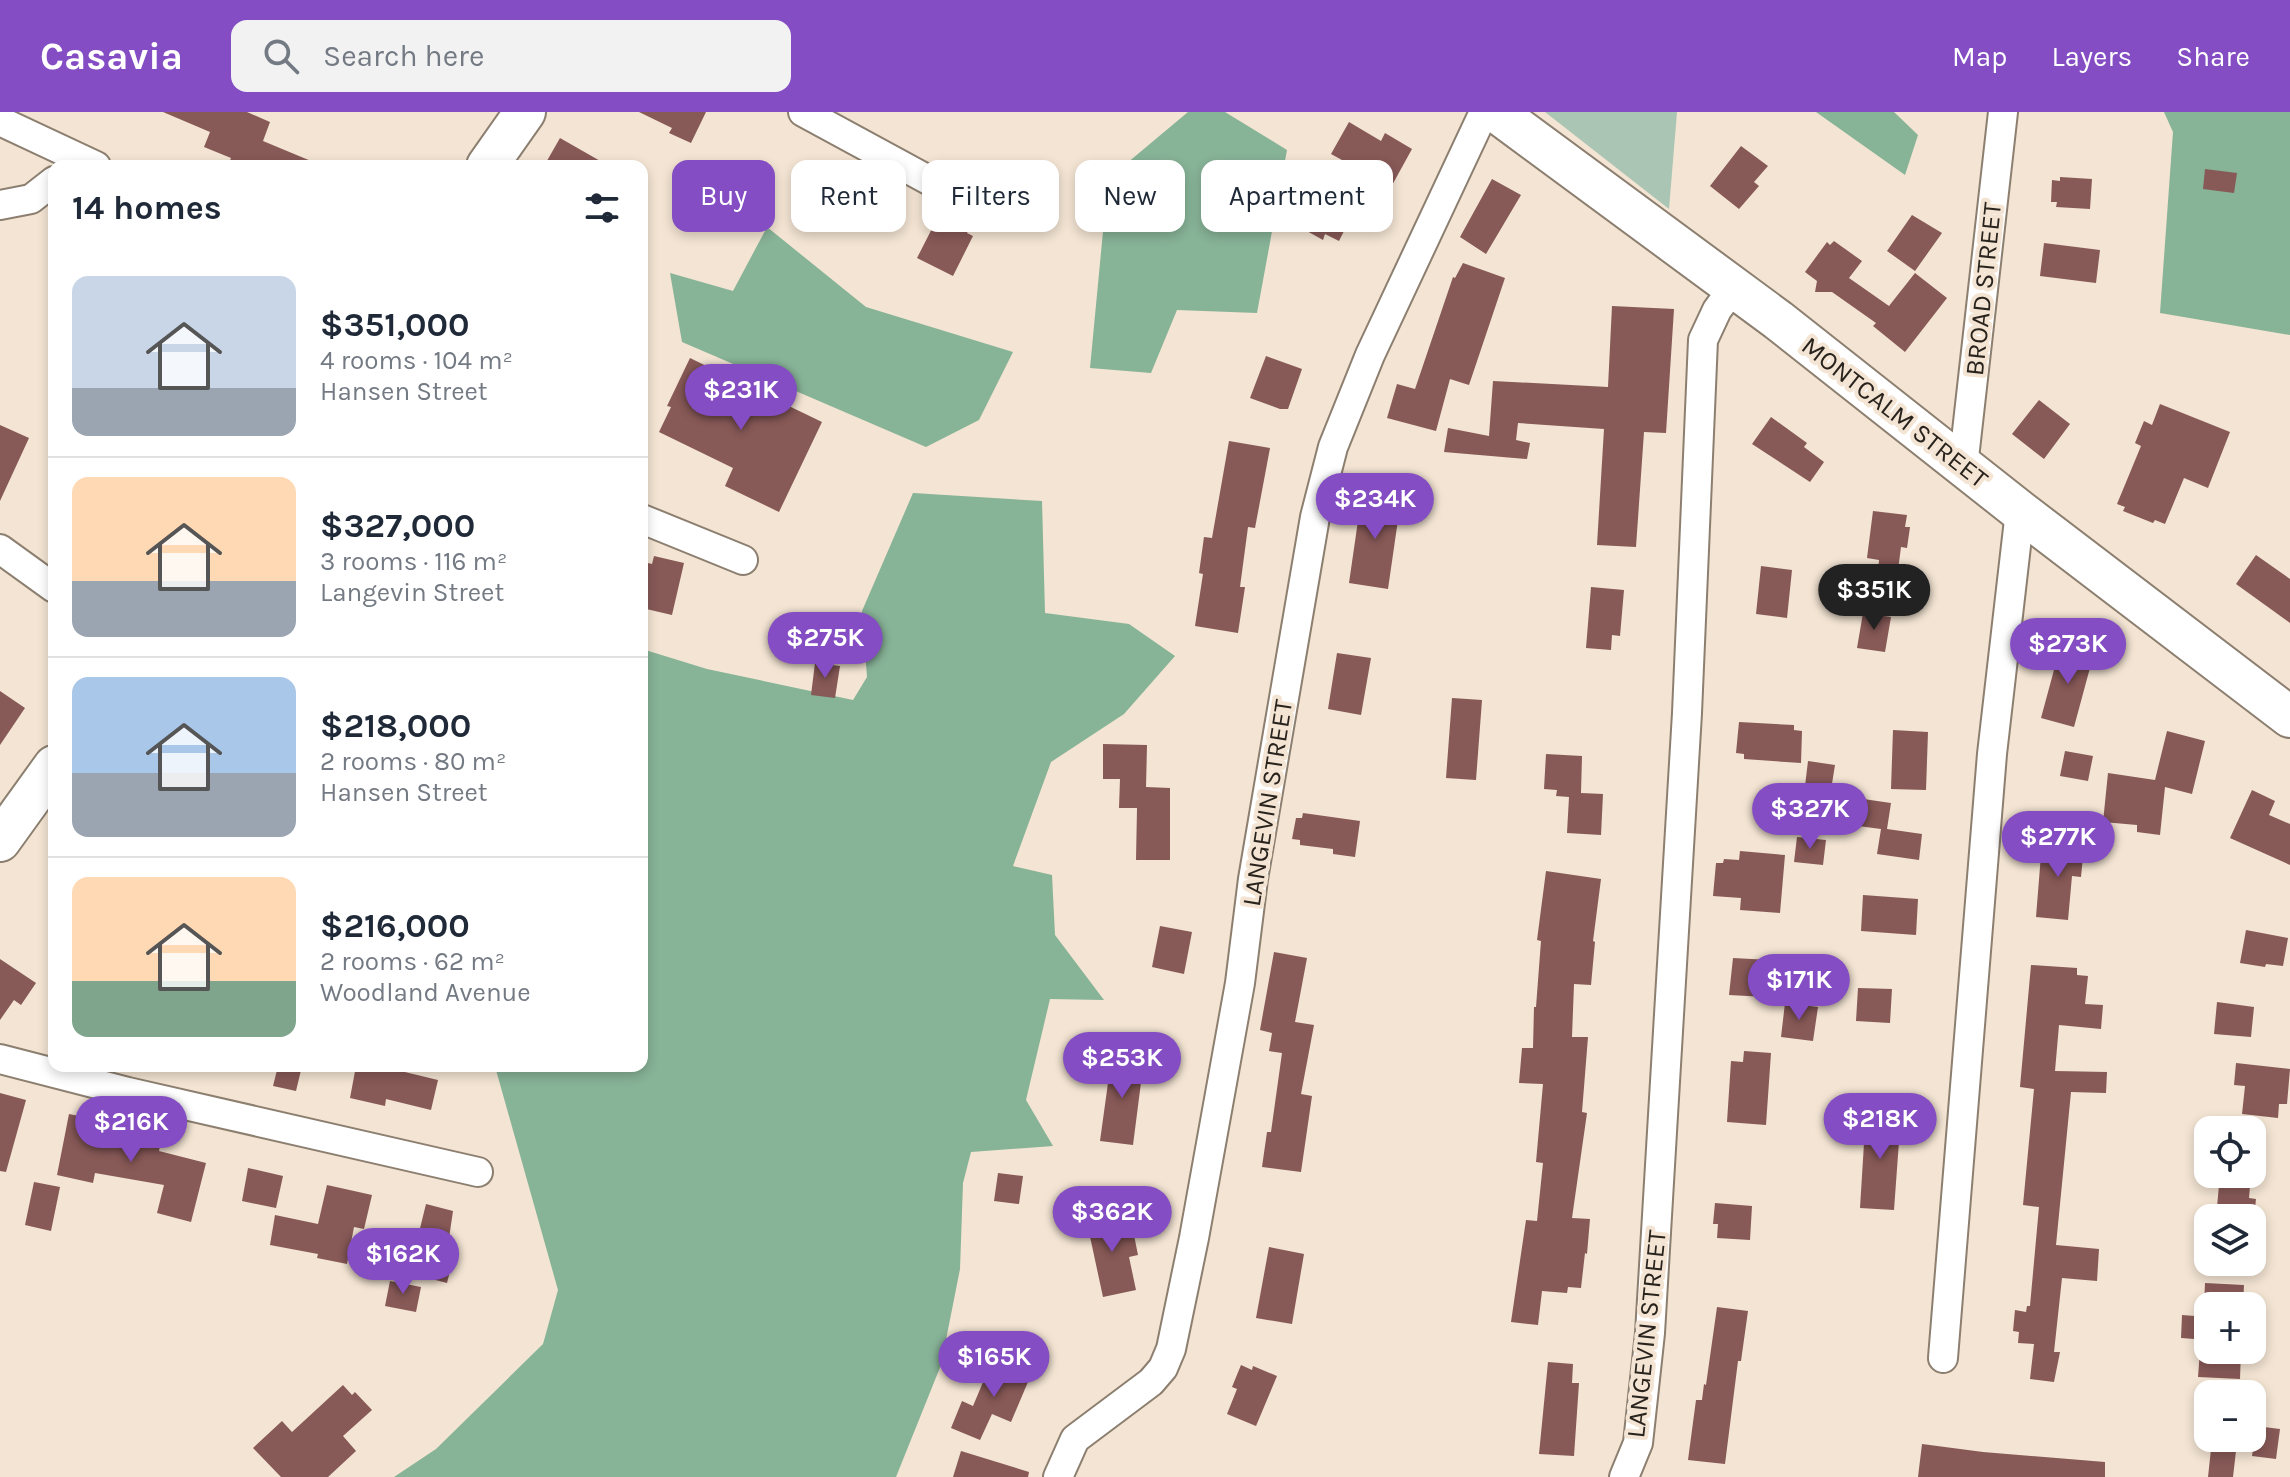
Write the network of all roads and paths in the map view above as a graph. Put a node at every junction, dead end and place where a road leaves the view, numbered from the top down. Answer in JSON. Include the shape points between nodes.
{"nodes":[{"id":1,"x":525,"y":112,"type":"edge"},
{"id":2,"x":803,"y":112,"type":"edge"},
{"id":3,"x":1484,"y":112,"type":"edge"},
{"id":4,"x":1496,"y":112,"type":"edge"},
{"id":5,"x":2003,"y":112,"type":"edge"},
{"id":6,"x":0,"y":121,"type":"edge"},
{"id":7,"x":75,"y":160,"type":"edge"},
{"id":8,"x":491,"y":160,"type":"edge"},
{"id":9,"x":922,"y":177,"type":"edge"},
{"id":10,"x":48,"y":186,"type":"edge"},
{"id":11,"x":0,"y":205,"type":"edge"},
{"id":12,"x":1734,"y":287,"type":"junction"},
{"id":13,"x":1963,"y":467,"type":"junction"},
{"id":14,"x":2020,"y":511,"type":"junction"},
{"id":15,"x":648,"y":521,"type":"edge"},
{"id":16,"x":0,"y":549,"type":"edge"},
{"id":17,"x":743,"y":560,"type":"dead end"},
{"id":18,"x":48,"y":584,"type":"edge"},
{"id":19,"x":2290,"y":717,"type":"edge"},
{"id":20,"x":48,"y":774,"type":"edge"},
{"id":21,"x":0,"y":841,"type":"edge"},
{"id":22,"x":0,"y":1059,"type":"edge"},
{"id":23,"x":48,"y":1071,"type":"edge"},
{"id":24,"x":50,"y":1072,"type":"edge"},
{"id":25,"x":478,"y":1172,"type":"dead end"},
{"id":26,"x":1943,"y":1358,"type":"dead end"},
{"id":27,"x":1058,"y":1477,"type":"edge"},
{"id":28,"x":1624,"y":1477,"type":"edge"}],
"edges":[{"from":1,"to":8,"type":"main road"},
{"from":2,"to":9,"type":"street"},
{"from":3,"to":27,"type":"street","name":"LANGEVIN STREET","via":[[1370,355],[1333,447],[1315,517],[1240,983],[1171,1349],[1151,1382],[1075,1439]]},
{"from":4,"to":12,"type":"main road","name":"MONTCALM STREET"},
{"from":5,"to":13,"type":"street","name":"BROAD STREET"},
{"from":6,"to":7,"type":"street"},
{"from":10,"to":11,"type":"street","via":[[31,199]]},
{"from":12,"to":13,"type":"main road","name":"MONTCALM STREET"},
{"from":12,"to":28,"type":"street","name":"LANGEVIN STREET","via":[[1703,340],[1650,1333],[1638,1443]]},
{"from":13,"to":14,"type":"main road","name":"MONTCALM STREET"},
{"from":14,"to":19,"type":"main road","name":"MONTCALM STREET"},
{"from":14,"to":26,"type":"street","via":[[1992,754]]},
{"from":15,"to":17,"type":"street"},
{"from":16,"to":18,"type":"street"},
{"from":20,"to":21,"type":"main road"},
{"from":22,"to":23,"type":"street"},
{"from":24,"to":25,"type":"street"}]}
